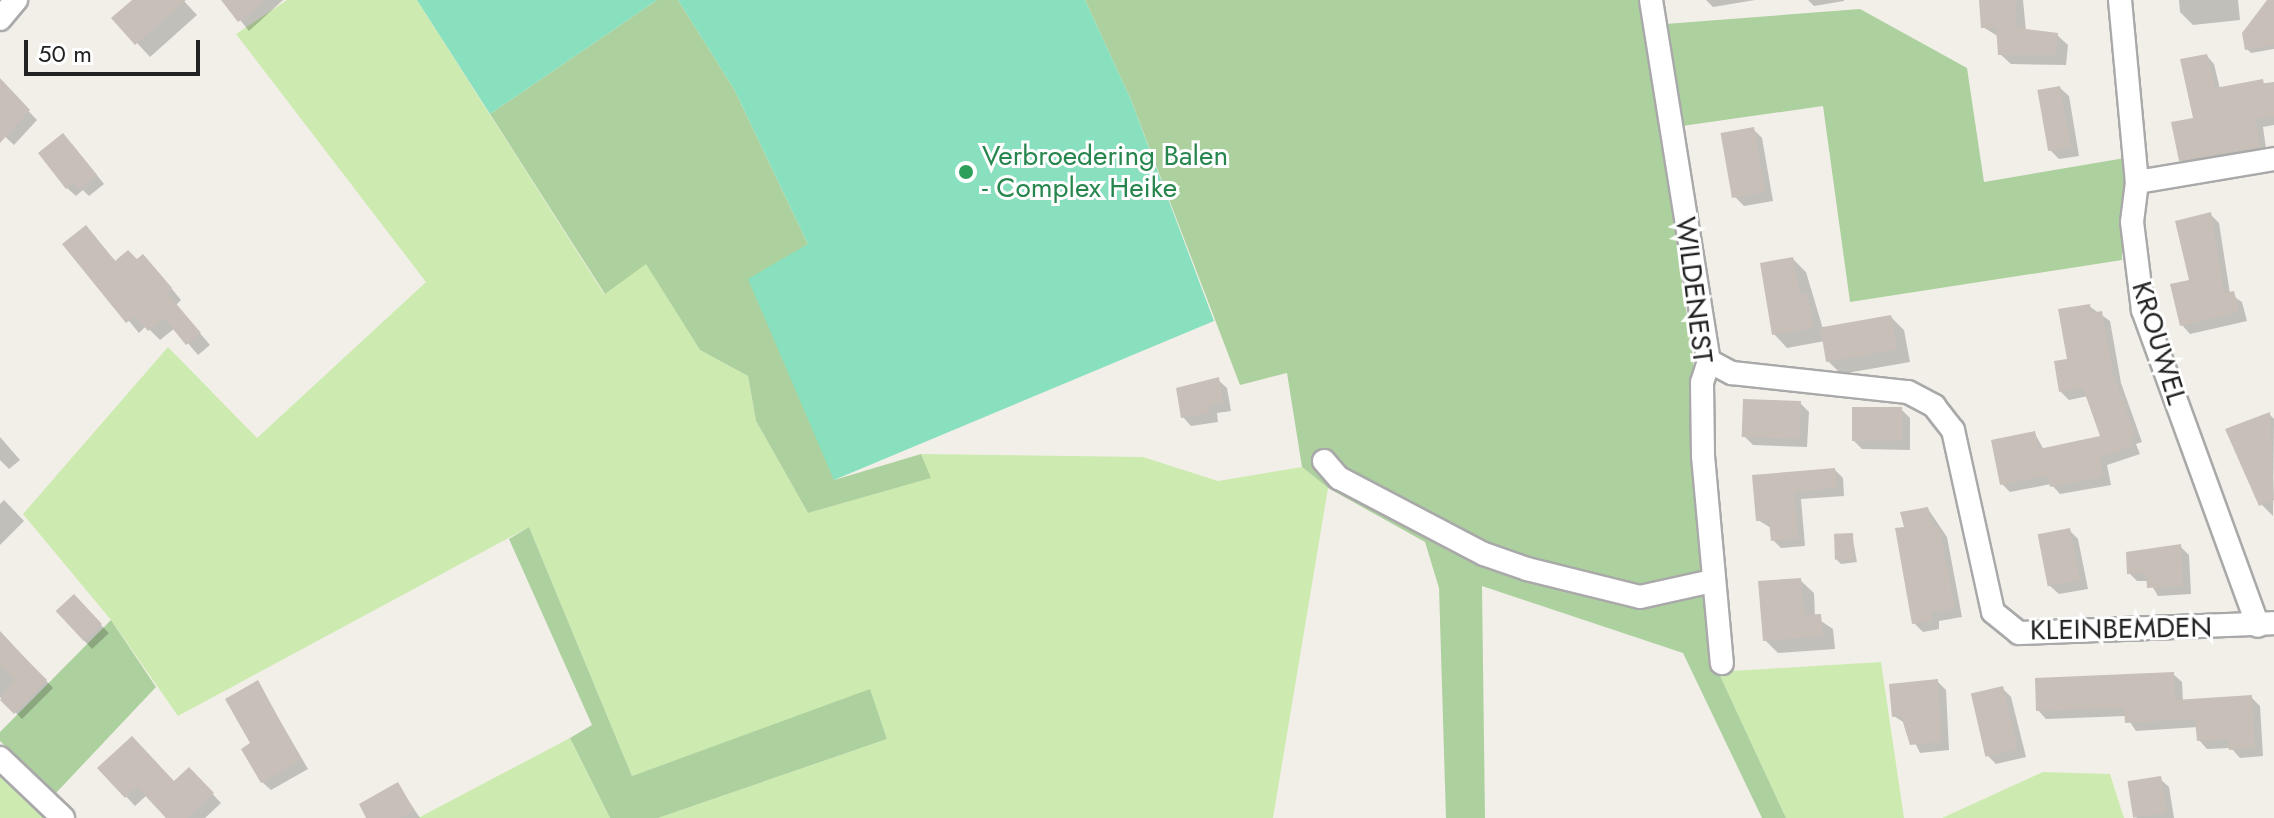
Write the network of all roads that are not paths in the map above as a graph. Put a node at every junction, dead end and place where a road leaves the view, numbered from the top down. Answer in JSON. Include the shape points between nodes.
{"nodes":[{"id":1,"x":16,"y":0,"type":"edge"},
{"id":2,"x":1651,"y":0,"type":"edge"},
{"id":3,"x":2120,"y":0,"type":"edge"},
{"id":4,"x":0,"y":19,"type":"edge"},
{"id":5,"x":2274,"y":159,"type":"edge"},
{"id":6,"x":2137,"y":182,"type":"junction"},
{"id":7,"x":1709,"y":361,"type":"junction"},
{"id":8,"x":1324,"y":461,"type":"dead end"},
{"id":9,"x":1712,"y":581,"type":"junction"},
{"id":10,"x":2266,"y":625,"type":"edge"},
{"id":11,"x":1722,"y":663,"type":"dead end"},
{"id":12,"x":0,"y":758,"type":"edge"},
{"id":13,"x":63,"y":818,"type":"edge"}],
"edges":[{"from":1,"to":4,"type":"street"},
{"from":2,"to":7,"type":"street","name":"WILDENEST"},
{"from":3,"to":6,"type":"street","name":"KROUWEL"},
{"from":5,"to":6,"type":"street"},
{"from":6,"to":10,"type":"street","name":"KROUWEL","via":[[2132,222],[2150,333]]},
{"from":7,"to":9,"type":"street","name":"WILDENEST","via":[[1702,383]]},
{"from":7,"to":10,"type":"street","name":"KLEINBEMDEN","via":[[1732,373],[1908,392],[1945,416],[1958,450],[1988,599],[2002,624],[2019,633]]},
{"from":8,"to":9,"type":"street","via":[[1339,478],[1484,554],[1527,569],[1640,597]]},
{"from":9,"to":11,"type":"street","name":"WILDENEST"},
{"from":12,"to":13,"type":"street"}]}
